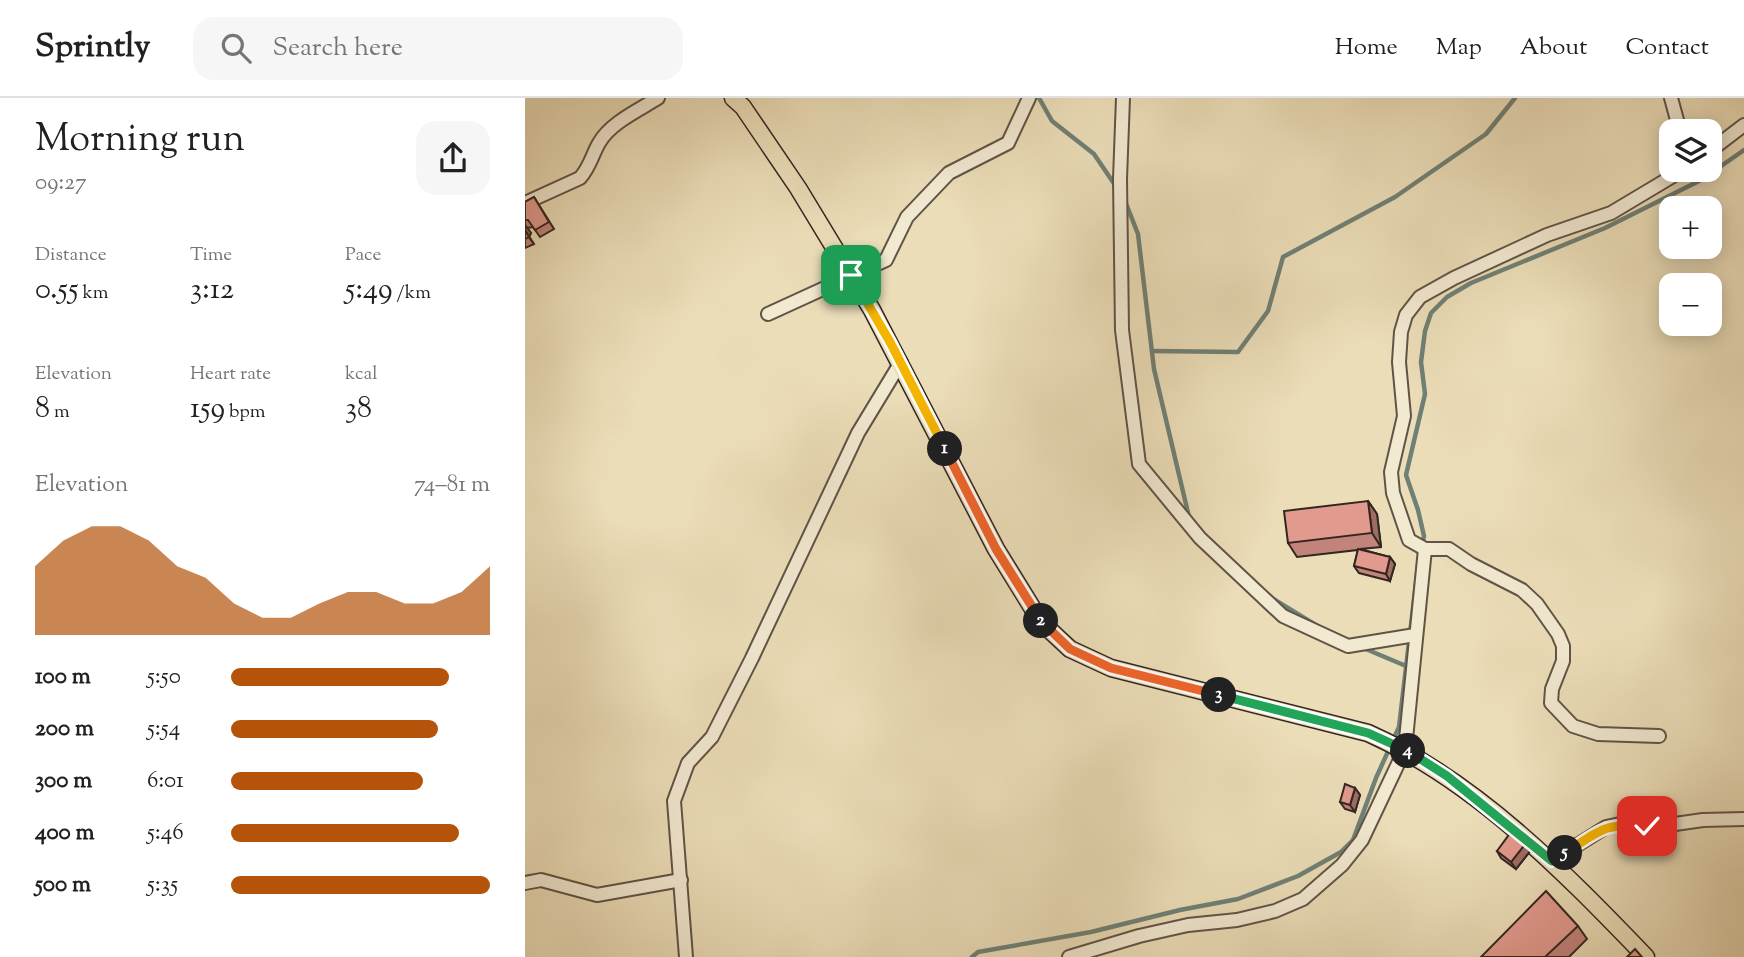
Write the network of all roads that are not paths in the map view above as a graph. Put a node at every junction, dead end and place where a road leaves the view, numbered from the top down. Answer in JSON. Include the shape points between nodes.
{"nodes":[{"id":1,"x":658,"y":98,"type":"edge"},
{"id":2,"x":733,"y":98,"type":"edge"},
{"id":3,"x":1029,"y":98,"type":"edge"},
{"id":4,"x":1123,"y":98,"type":"edge"},
{"id":5,"x":1671,"y":98,"type":"edge"},
{"id":6,"x":1677,"y":119,"type":"edge"},
{"id":7,"x":1744,"y":125,"type":"edge"},
{"id":8,"x":1722,"y":142,"type":"edge"},
{"id":9,"x":1663,"y":182,"type":"edge"},
{"id":10,"x":525,"y":203,"type":"edge"},
{"id":11,"x":851,"y":275,"type":"junction"},
{"id":12,"x":768,"y":314,"type":"dead end"},
{"id":13,"x":901,"y":362,"type":"junction"},
{"id":14,"x":1425,"y":549,"type":"junction"},
{"id":15,"x":1414,"y":635,"type":"junction"},
{"id":16,"x":1659,"y":736,"type":"dead end"},
{"id":17,"x":1402,"y":748,"type":"junction"},
{"id":18,"x":1744,"y":819,"type":"edge"},
{"id":19,"x":1552,"y":861,"type":"junction"},
{"id":20,"x":681,"y":880,"type":"junction"},
{"id":21,"x":525,"y":883,"type":"edge"},
{"id":22,"x":685,"y":957,"type":"edge"},
{"id":23,"x":1069,"y":957,"type":"edge"},
{"id":24,"x":1646,"y":957,"type":"edge"}],
"edges":[{"from":1,"to":10,"type":"street","via":[[599,141],[580,178]]},
{"from":2,"to":11,"type":"main road","via":[[798,188]]},
{"from":3,"to":11,"type":"street","via":[[1008,143],[949,173],[907,217],[886,260]]},
{"from":4,"to":15,"type":"street","via":[[1122,330],[1139,464],[1200,538],[1283,616],[1348,646]]},
{"from":5,"to":6,"type":"street"},
{"from":7,"to":8,"type":"street"},
{"from":9,"to":14,"type":"street","via":[[1611,213],[1547,235],[1454,278],[1420,297],[1406,315],[1399,362],[1404,416],[1391,472],[1392,492],[1409,540]]},
{"from":11,"to":12,"type":"street"},
{"from":11,"to":13,"type":"main road"},
{"from":13,"to":17,"type":"main road","via":[[996,549],[1041,622],[1070,649],[1111,668],[1368,733]]},
{"from":13,"to":20,"type":"street","via":[[858,433],[712,737],[688,763],[674,801]]},
{"from":14,"to":15,"type":"street"},
{"from":14,"to":16,"type":"street","via":[[1449,549],[1522,590],[1537,604],[1563,646],[1551,704],[1573,726],[1598,734]]},
{"from":15,"to":17,"type":"street"},
{"from":17,"to":19,"type":"main road","via":[[1447,776]]},
{"from":17,"to":23,"type":"street","via":[[1363,840],[1303,899],[1275,911],[1188,925]]},
{"from":18,"to":19,"type":"street","via":[[1606,827]]},
{"from":19,"to":24,"type":"main road"},
{"from":20,"to":21,"type":"street","via":[[597,895],[541,880]]},
{"from":20,"to":22,"type":"street"}]}
